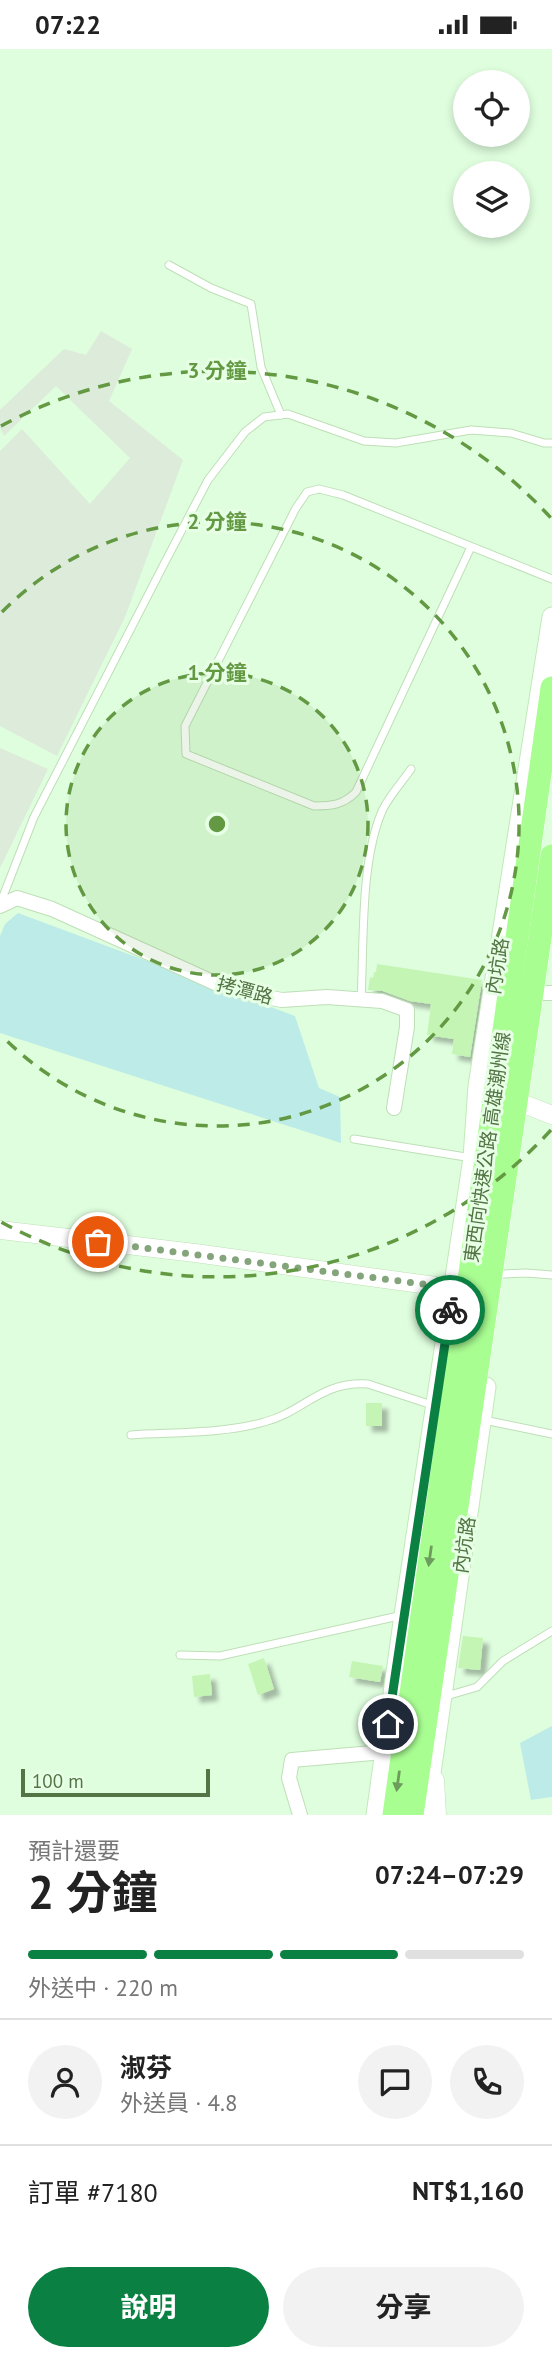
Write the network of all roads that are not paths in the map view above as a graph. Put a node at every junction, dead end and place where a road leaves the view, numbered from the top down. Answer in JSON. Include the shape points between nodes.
{"nodes":[{"id":1,"x":169,"y":265,"type":"dead end"},
{"id":2,"x":281,"y":415,"type":"junction"},
{"id":3,"x":552,"y":443,"type":"edge"},
{"id":4,"x":471,"y":547,"type":"junction"},
{"id":5,"x":552,"y":579,"type":"edge"},
{"id":6,"x":552,"y":617,"type":"edge"},
{"id":7,"x":552,"y":688,"type":"edge"},
{"id":8,"x":411,"y":769,"type":"dead end"},
{"id":9,"x":552,"y":856,"type":"edge"},
{"id":10,"x":0,"y":905,"type":"edge"},
{"id":11,"x":552,"y":915,"type":"edge"},
{"id":12,"x":546,"y":993,"type":"edge"},
{"id":13,"x":361,"y":1000,"type":"junction"},
{"id":14,"x":478,"y":1086,"type":"junction"},
{"id":15,"x":521,"y":1103,"type":"junction"},
{"id":16,"x":394,"y":1108,"type":"dead end"},
{"id":17,"x":552,"y":1115,"type":"edge"},
{"id":18,"x":354,"y":1139,"type":"dead end"},
{"id":19,"x":473,"y":1158,"type":"junction"},
{"id":20,"x":0,"y":1230,"type":"edge"},
{"id":21,"x":502,"y":1274,"type":"junction"},
{"id":22,"x":552,"y":1275,"type":"edge"},
{"id":23,"x":453,"y":1288,"type":"junction"},
{"id":24,"x":499,"y":1295,"type":"junction"},
{"id":25,"x":437,"y":1406,"type":"junction"},
{"id":26,"x":481,"y":1420,"type":"junction"},
{"id":27,"x":552,"y":1434,"type":"edge"},
{"id":28,"x":131,"y":1435,"type":"dead end"},
{"id":29,"x":404,"y":1615,"type":"junction"},
{"id":30,"x":552,"y":1631,"type":"edge"},
{"id":31,"x":180,"y":1655,"type":"dead end"},
{"id":32,"x":442,"y":1698,"type":"junction"},
{"id":33,"x":384,"y":1752,"type":"junction"},
{"id":34,"x":433,"y":1758,"type":"junction"},
{"id":35,"x":300,"y":1815,"type":"edge"},
{"id":36,"x":376,"y":1815,"type":"edge"},
{"id":37,"x":394,"y":1815,"type":"edge"},
{"id":38,"x":412,"y":1815,"type":"edge"},
{"id":39,"x":425,"y":1815,"type":"edge"},
{"id":40,"x":437,"y":1815,"type":"edge"}],
"edges":[{"from":1,"to":2,"type":"lane","via":[[251,304],[261,367]]},
{"from":2,"to":3,"type":"lane","via":[[364,441],[396,443],[471,430]]},
{"from":2,"to":10,"type":"lane","via":[[264,417],[246,432],[208,479],[34,817]]},
{"from":4,"to":4,"type":"lane","via":[[343,495],[318,489],[307,492],[184,726],[186,754],[314,806],[346,802],[356,792]]},
{"from":4,"to":5,"type":"lane"},
{"from":6,"to":14,"type":"main road","name":"內坑路"},
{"from":7,"to":37,"type":"highway","name":"東西向快速公路 高雄潮州線","one_way":true,"bridge":true},
{"from":8,"to":13,"type":"lane","via":[[384,807],[374,834]]},
{"from":9,"to":38,"type":"highway","name":"東西向快速公路 高雄潮州線","bridge":true},
{"from":10,"to":13,"type":"street","name":"拷潭路","via":[[17,898],[52,909],[218,984],[260,996]]},
{"from":11,"to":12,"type":"main road","name":"內坑路"},
{"from":12,"to":15,"type":"main road","name":"內坑路"},
{"from":13,"to":16,"type":"street","name":"拷潭路","via":[[407,1010]]},
{"from":14,"to":15,"type":"street"},
{"from":14,"to":19,"type":"main road","name":"內坑路"},
{"from":15,"to":17,"type":"street"},
{"from":15,"to":21,"type":"main road","name":"內坑路"},
{"from":18,"to":19,"type":"lane"},
{"from":19,"to":23,"type":"main road","name":"內坑路"},
{"from":20,"to":23,"type":"street"},
{"from":21,"to":22,"type":"lane"},
{"from":21,"to":24,"type":"main road","name":"內坑路"},
{"from":23,"to":24,"type":"street"},
{"from":23,"to":25,"type":"main road","name":"內坑路"},
{"from":24,"to":26,"type":"main road","name":"內坑路"},
{"from":25,"to":26,"type":"lane"},
{"from":25,"to":28,"type":"lane","via":[[368,1384],[335,1386],[267,1422]]},
{"from":25,"to":29,"type":"main road","name":"內坑路"},
{"from":26,"to":27,"type":"lane"},
{"from":26,"to":32,"type":"main road","name":"內坑路"},
{"from":29,"to":31,"type":"lane","via":[[220,1655]]},
{"from":29,"to":33,"type":"main road","name":"內坑路"},
{"from":30,"to":32,"type":"lane","via":[[503,1661],[477,1687]]},
{"from":32,"to":34,"type":"main road","name":"內坑路"},
{"from":33,"to":35,"type":"street","via":[[292,1760],[289,1778]]},
{"from":33,"to":36,"type":"main road","name":"內坑路"},
{"from":34,"to":39,"type":"main road","name":"內坑路"},
{"from":34,"to":40,"type":"street","name":"內坑路"}]}
